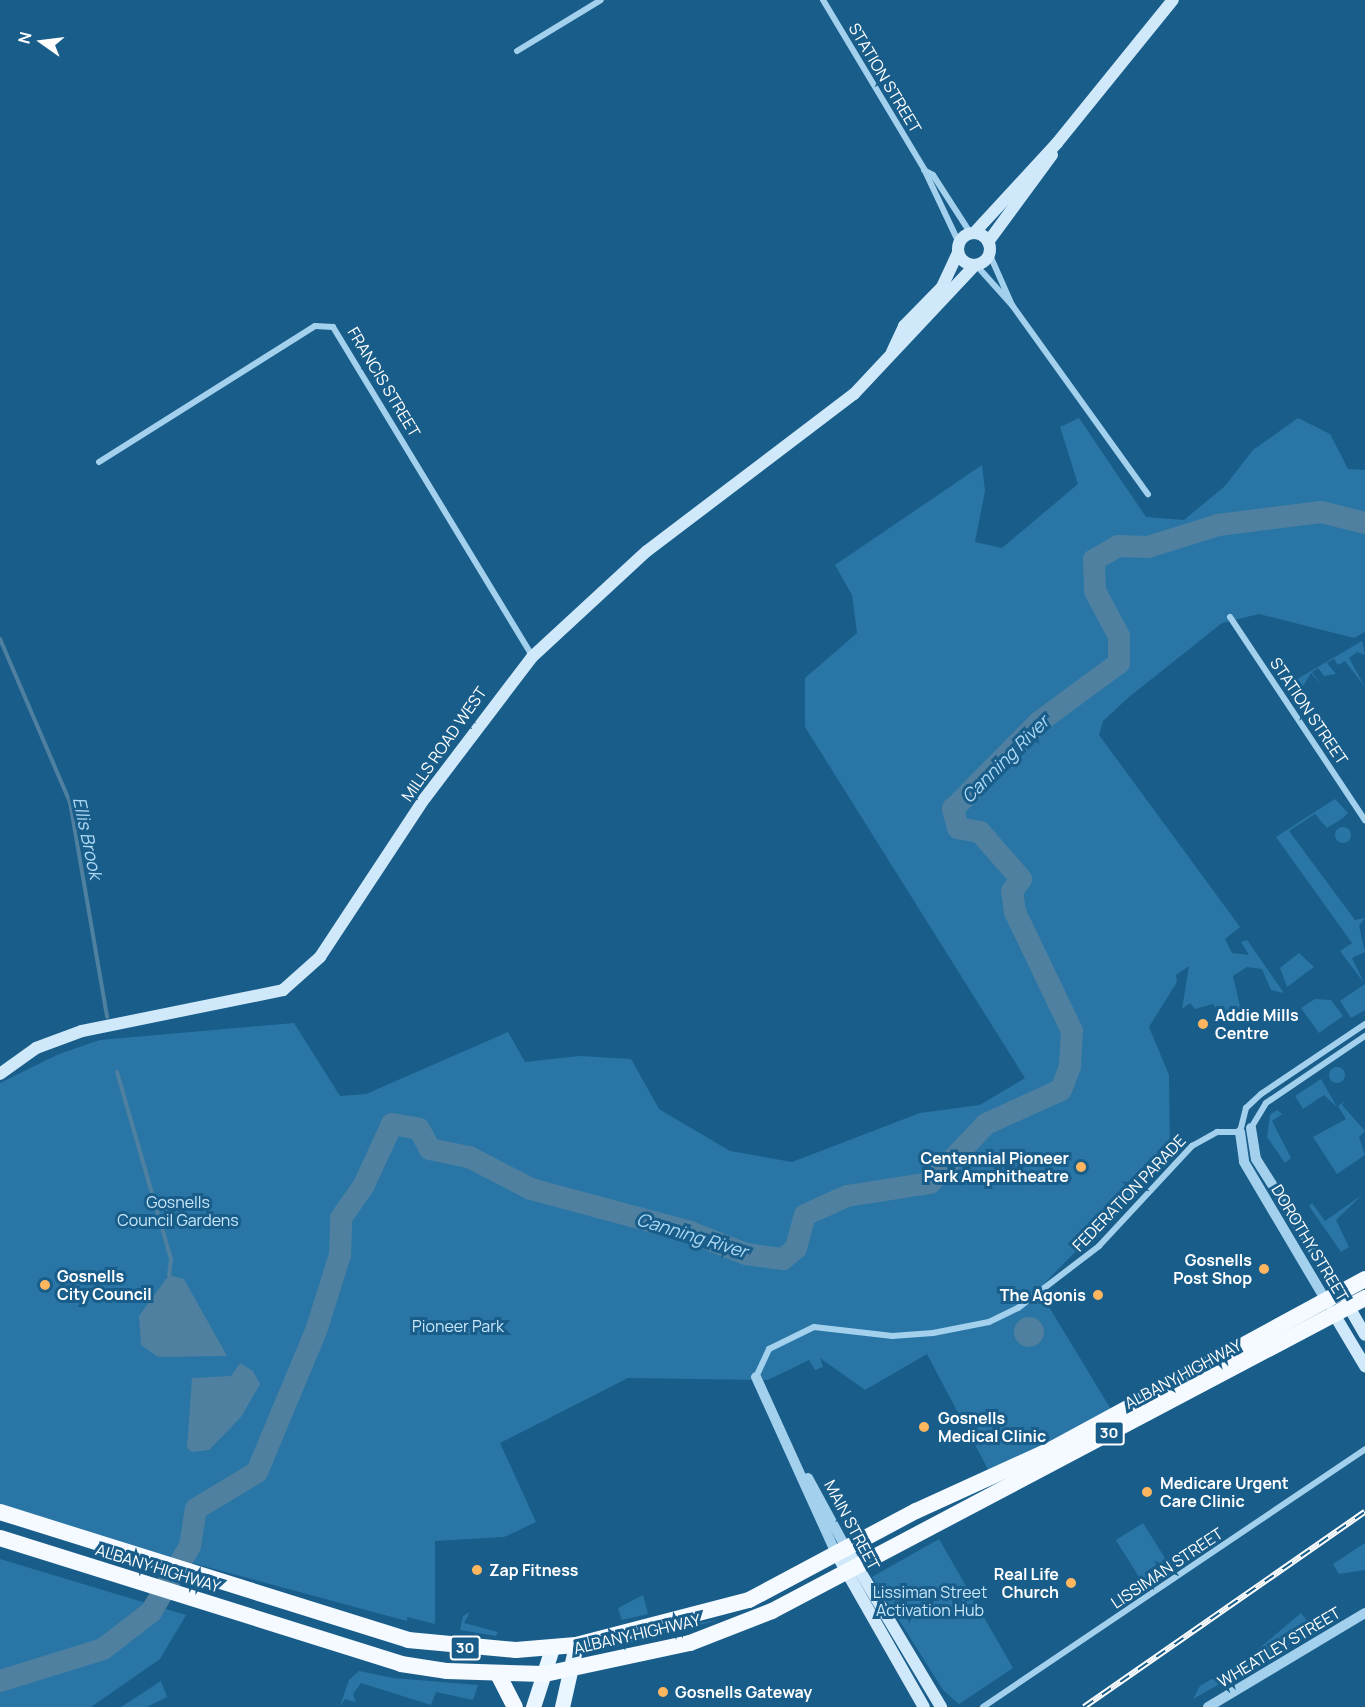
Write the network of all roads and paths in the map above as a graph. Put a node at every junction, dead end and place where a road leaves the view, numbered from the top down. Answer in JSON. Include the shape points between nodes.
{"nodes":[{"id":1,"x":601,"y":0,"type":"edge"},
{"id":2,"x":823,"y":0,"type":"edge"},
{"id":3,"x":1173,"y":0,"type":"edge"},
{"id":4,"x":517,"y":51,"type":"dead end"},
{"id":5,"x":1057,"y":143,"type":"junction"},
{"id":6,"x":924,"y":170,"type":"junction"},
{"id":7,"x":973,"y":234,"type":"junction"},
{"id":8,"x":959,"y":247,"type":"junction"},
{"id":9,"x":989,"y":247,"type":"junction"},
{"id":10,"x":975,"y":265,"type":"junction"},
{"id":11,"x":1012,"y":305,"type":"junction"},
{"id":12,"x":892,"y":352,"type":"junction"},
{"id":13,"x":99,"y":462,"type":"dead end"},
{"id":14,"x":1148,"y":494,"type":"dead end"},
{"id":15,"x":1230,"y":617,"type":"dead end"},
{"id":16,"x":532,"y":657,"type":"junction"},
{"id":17,"x":1365,"y":820,"type":"edge"},
{"id":18,"x":1365,"y":1024,"type":"edge"},
{"id":19,"x":1365,"y":1036,"type":"edge"},
{"id":20,"x":0,"y":1074,"type":"edge"},
{"id":21,"x":1251,"y":1128,"type":"joint"},
{"id":22,"x":1240,"y":1132,"type":"junction"},
{"id":23,"x":1365,"y":1279,"type":"edge"},
{"id":24,"x":1332,"y":1295,"type":"junction"},
{"id":25,"x":1365,"y":1298,"type":"edge"},
{"id":26,"x":1342,"y":1310,"type":"junction"},
{"id":27,"x":1365,"y":1335,"type":"edge"},
{"id":28,"x":1365,"y":1366,"type":"edge"},
{"id":29,"x":756,"y":1377,"type":"joint"},
{"id":30,"x":1365,"y":1449,"type":"edge"},
{"id":31,"x":0,"y":1512,"type":"edge"},
{"id":32,"x":0,"y":1538,"type":"edge"},
{"id":33,"x":841,"y":1551,"type":"junction"},
{"id":34,"x":849,"y":1568,"type":"junction"},
{"id":35,"x":1365,"y":1613,"type":"edge"},
{"id":36,"x":576,"y":1645,"type":"junction"},
{"id":37,"x":552,"y":1648,"type":"junction"},
{"id":38,"x":572,"y":1668,"type":"junction"},
{"id":39,"x":498,"y":1674,"type":"junction"},
{"id":40,"x":545,"y":1674,"type":"junction"},
{"id":41,"x":514,"y":1707,"type":"edge"},
{"id":42,"x":533,"y":1707,"type":"edge"},
{"id":43,"x":562,"y":1707,"type":"edge"},
{"id":44,"x":924,"y":1707,"type":"edge"},
{"id":45,"x":941,"y":1707,"type":"edge"},
{"id":46,"x":982,"y":1707,"type":"edge"},
{"id":47,"x":1208,"y":1707,"type":"edge"}],
"edges":[{"from":1,"to":4,"type":"street"},
{"from":2,"to":6,"type":"street","name":"STATION STREET"},
{"from":3,"to":5,"type":"main road"},
{"from":5,"to":7,"type":"main road"},
{"from":5,"to":9,"type":"main road","via":[[1035,183]]},
{"from":6,"to":7,"type":"street","name":"STATION STREET","via":[[933,175]]},
{"from":6,"to":8,"type":"street","name":"STATION STREET"},
{"from":7,"to":8,"type":"main road"},
{"from":7,"to":9,"type":"main road"},
{"from":8,"to":10,"type":"main road"},
{"from":8,"to":12,"type":"main road","name":"MILLS ROAD WEST","via":[[942,287],[904,326]]},
{"from":9,"to":10,"type":"main road","name":"MILLS ROAD WEST"},
{"from":9,"to":11,"type":"street"},
{"from":10,"to":11,"type":"street"},
{"from":10,"to":12,"type":"main road","name":"MILLS ROAD WEST"},
{"from":11,"to":14,"type":"street"},
{"from":12,"to":16,"type":"main road","name":"MILLS ROAD WEST","via":[[854,394],[646,551]]},
{"from":13,"to":16,"type":"street","name":"FRANCIS STREET","via":[[315,326],[333,327]]},
{"from":15,"to":17,"type":"street","name":"STATION STREET"},
{"from":16,"to":20,"type":"main road","name":"MILLS ROAD WEST","via":[[459,749],[320,957],[283,990],[82,1031],[36,1048]]},
{"from":18,"to":22,"type":"street","via":[[1261,1094],[1246,1108]]},
{"from":19,"to":21,"type":"street","via":[[1266,1103]]},
{"from":21,"to":24,"type":"street","name":"DOROTHY STREET","via":[[1256,1159]]},
{"from":22,"to":24,"type":"street","name":"DOROTHY STREET","via":[[1244,1162]]},
{"from":22,"to":29,"type":"street","name":"FEDERATION PARADE","via":[[1217,1132],[1192,1146],[1100,1246],[1018,1308],[989,1322],[933,1333],[892,1336],[814,1327],[769,1349]]},
{"from":23,"to":24,"type":"highway","name":"ALBANY HIGHWAY","number":"30"},
{"from":24,"to":26,"type":"street","name":"DOROTHY STREET"},
{"from":24,"to":26,"type":"street","name":"DOROTHY STREET"},
{"from":24,"to":33,"type":"highway","name":"ALBANY HIGHWAY","number":"30","via":[[1064,1443]]},
{"from":25,"to":26,"type":"highway","name":"ALBANY HIGHWAY","number":"30"},
{"from":26,"to":27,"type":"main road","name":"DOROTHY STREET"},
{"from":26,"to":28,"type":"main road","name":"DOROTHY STREET"},
{"from":26,"to":34,"type":"highway","name":"ALBANY HIGHWAY","number":"30"},
{"from":29,"to":33,"type":"street","name":"MAIN STREET"},
{"from":30,"to":46,"type":"street","name":"LISSIMAN STREET"},
{"from":31,"to":37,"type":"highway","name":"ALBANY HIGHWAY","number":"30","via":[[434,1646]]},
{"from":32,"to":39,"type":"highway","name":"ALBANY HIGHWAY","number":"30","via":[[409,1665]]},
{"from":33,"to":34,"type":"main road","name":"MAIN STREET"},
{"from":33,"to":36,"type":"highway","name":"ALBANY HIGHWAY","number":"30","via":[[733,1606]]},
{"from":34,"to":38,"type":"highway","name":"ALBANY HIGHWAY","number":"30","via":[[717,1634]]},
{"from":34,"to":44,"type":"main road","name":"MAIN STREET"},
{"from":34,"to":45,"type":"main road","name":"MAIN STREET"},
{"from":35,"to":47,"type":"street","name":"WHEATLEY STREET"},
{"from":36,"to":37,"type":"highway","name":"ALBANY HIGHWAY","number":"30"},
{"from":36,"to":38,"type":"main road"},
{"from":37,"to":40,"type":"main road"},
{"from":38,"to":40,"type":"highway","name":"ALBANY HIGHWAY","number":"30"},
{"from":38,"to":43,"type":"main road"},
{"from":39,"to":40,"type":"highway","name":"ALBANY HIGHWAY","number":"30"},
{"from":39,"to":41,"type":"highway"},
{"from":40,"to":42,"type":"main road"}]}
